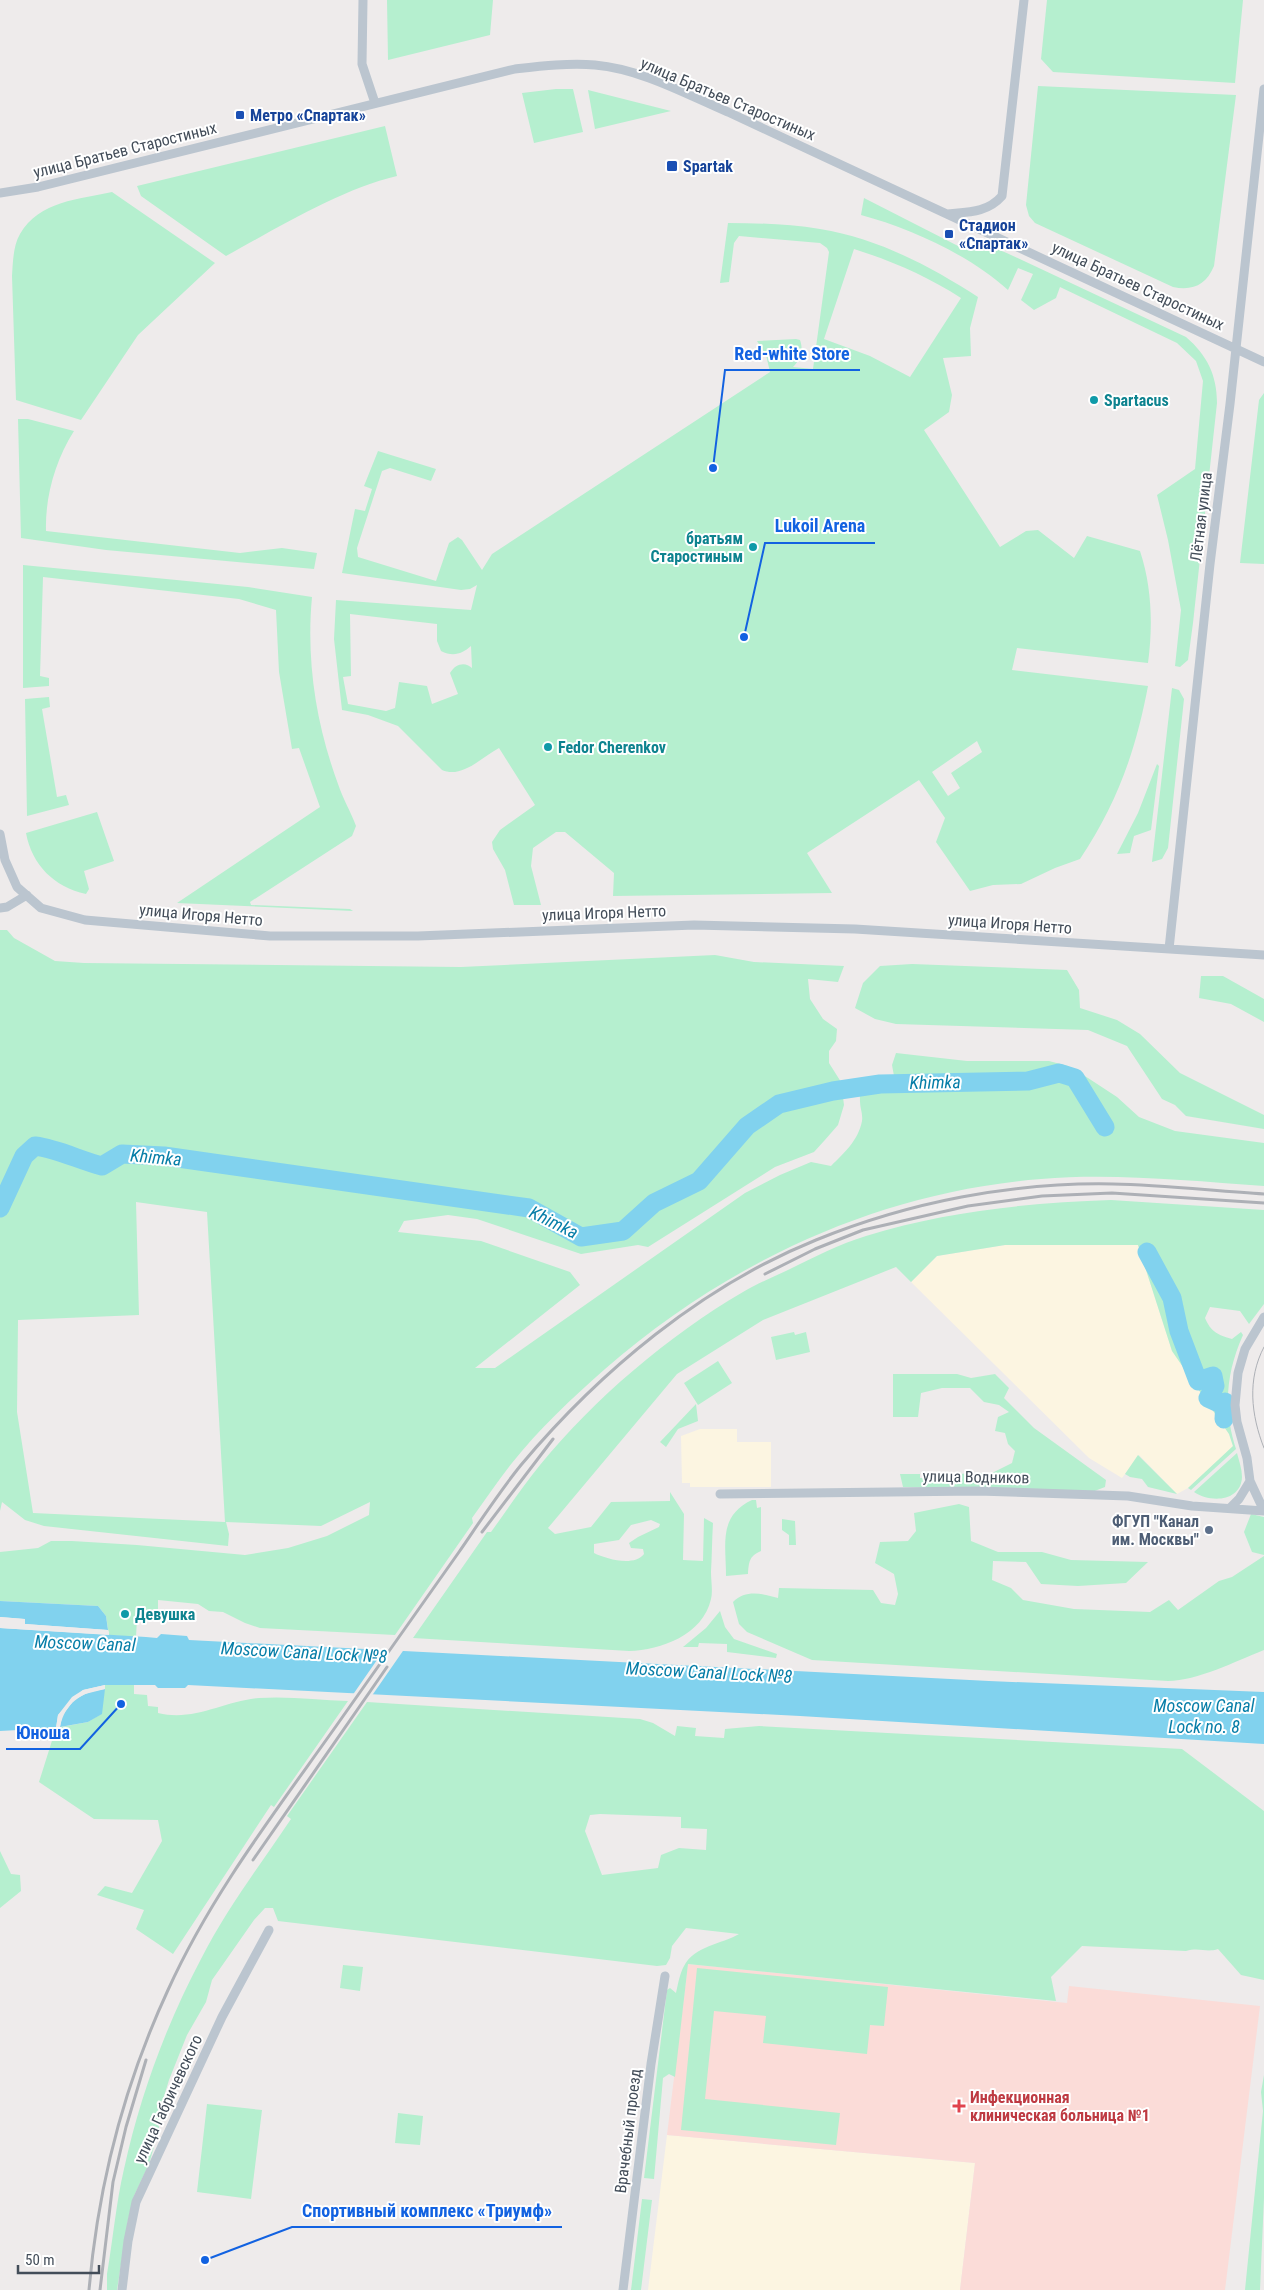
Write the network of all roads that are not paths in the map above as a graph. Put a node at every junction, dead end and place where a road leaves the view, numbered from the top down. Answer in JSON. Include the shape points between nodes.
{"nodes":[{"id":1,"x":363,"y":0,"type":"edge"},
{"id":2,"x":1016,"y":0,"type":"edge"},
{"id":3,"x":1024,"y":0,"type":"edge"},
{"id":4,"x":1022,"y":16,"type":"junction"},
{"id":5,"x":1264,"y":89,"type":"edge"},
{"id":6,"x":375,"y":103,"type":"junction"},
{"id":7,"x":0,"y":193,"type":"edge"},
{"id":8,"x":947,"y":214,"type":"junction"},
{"id":9,"x":1236,"y":348,"type":"junction"},
{"id":10,"x":1264,"y":362,"type":"edge"},
{"id":11,"x":0,"y":834,"type":"edge"},
{"id":12,"x":27,"y":895,"type":"junction"},
{"id":13,"x":0,"y":908,"type":"edge"},
{"id":14,"x":1169,"y":949,"type":"junction"},
{"id":15,"x":1264,"y":955,"type":"edge"},
{"id":16,"x":1264,"y":1317,"type":"edge"},
{"id":17,"x":1250,"y":1481,"type":"junction"},
{"id":18,"x":720,"y":1494,"type":"dead end"},
{"id":19,"x":1230,"y":1508,"type":"junction"},
{"id":20,"x":1264,"y":1511,"type":"edge"},
{"id":21,"x":269,"y":1930,"type":"dead end"},
{"id":22,"x":664,"y":1976,"type":"dead end"},
{"id":23,"x":122,"y":2290,"type":"edge"},
{"id":24,"x":623,"y":2290,"type":"edge"}],
"edges":[{"from":1,"to":6,"type":"street","via":[[362,64]]},
{"from":2,"to":4,"type":"street"},
{"from":3,"to":4,"type":"street"},
{"from":4,"to":8,"type":"street","via":[[1002,196],[994,206]]},
{"from":5,"to":9,"type":"street","name":"Лётная улица"},
{"from":6,"to":7,"type":"street","name":"улица Братьев Старостиных","via":[[38,187]]},
{"from":6,"to":8,"type":"street","name":"улица Братьев Старостиных","via":[[515,69],[597,65],[664,85]]},
{"from":8,"to":9,"type":"street","name":"улица Братьев Старостиных"},
{"from":9,"to":10,"type":"street","name":"улица Братьев Старостиных"},
{"from":9,"to":14,"type":"street","name":"Лётная улица"},
{"from":11,"to":12,"type":"street","via":[[5,860],[17,887]]},
{"from":12,"to":13,"type":"street"},
{"from":12,"to":14,"type":"street","name":"улица Игоря Нетто","via":[[41,908],[85,920],[270,936],[418,936],[694,925],[878,930]]},
{"from":14,"to":15,"type":"street","name":"улица Игоря Нетто"},
{"from":16,"to":17,"type":"street","name":"улица Водников","via":[[1245,1349],[1236,1389],[1237,1422]]},
{"from":17,"to":19,"type":"street"},
{"from":17,"to":20,"type":"street","name":"улица Водников"},
{"from":18,"to":19,"type":"street","name":"улица Водников","via":[[978,1491],[1128,1496]]},
{"from":19,"to":20,"type":"street","name":"улица Водников"},
{"from":21,"to":23,"type":"street","name":"улица Габричевского","via":[[222,2017],[136,2202]]},
{"from":22,"to":24,"type":"street","name":"Врачебный проезд"}]}
